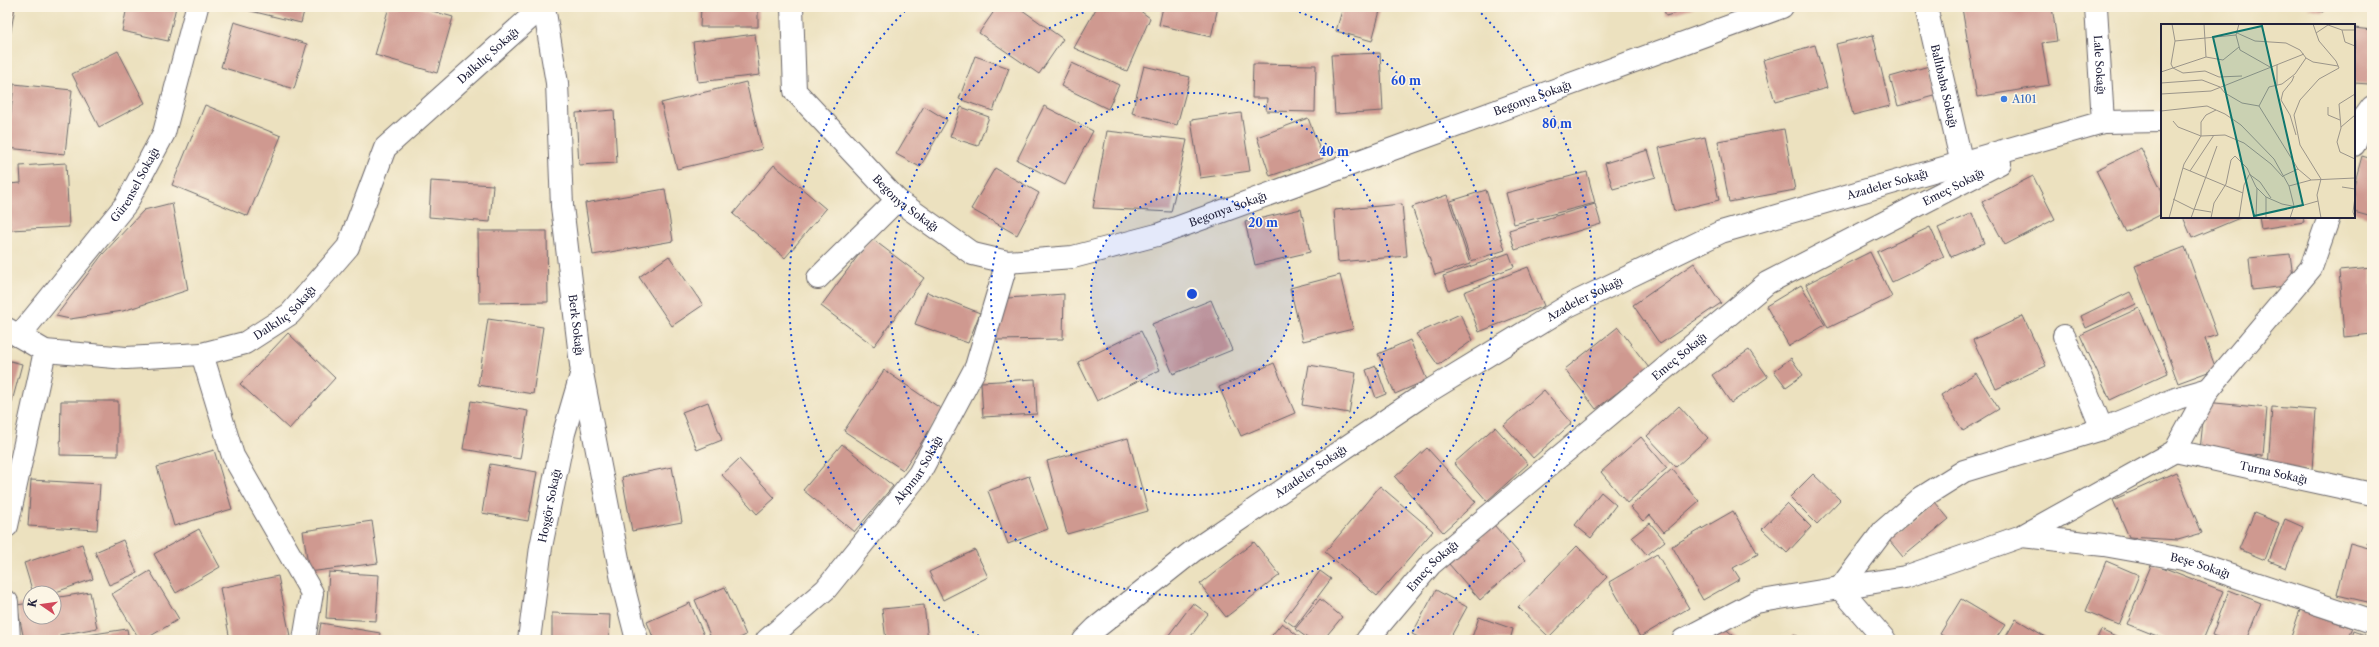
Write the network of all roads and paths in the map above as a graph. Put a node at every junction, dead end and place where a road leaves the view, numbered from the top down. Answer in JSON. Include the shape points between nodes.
{"nodes":[{"id":1,"x":197,"y":7,"type":"edge"},
{"id":2,"x":543,"y":7,"type":"edge"},
{"id":3,"x":792,"y":7,"type":"edge"},
{"id":4,"x":1782,"y":7,"type":"edge"},
{"id":5,"x":1926,"y":7,"type":"edge"},
{"id":6,"x":2096,"y":7,"type":"edge"},
{"id":7,"x":2365,"y":117,"type":"edge"},
{"id":8,"x":2161,"y":121,"type":"edge"},
{"id":9,"x":2103,"y":122,"type":"junction"},
{"id":10,"x":2042,"y":141,"type":"junction"},
{"id":11,"x":2355,"y":143,"type":"edge"},
{"id":12,"x":1962,"y":164,"type":"junction"},
{"id":13,"x":896,"y":200,"type":"junction"},
{"id":14,"x":2329,"y":218,"type":"edge"},
{"id":15,"x":1007,"y":262,"type":"junction"},
{"id":16,"x":818,"y":278,"type":"dead end"},
{"id":17,"x":13,"y":332,"type":"edge"},
{"id":18,"x":2064,"y":336,"type":"dead end"},
{"id":19,"x":45,"y":351,"type":"junction"},
{"id":20,"x":202,"y":354,"type":"junction"},
{"id":21,"x":582,"y":373,"type":"junction"},
{"id":22,"x":2209,"y":389,"type":"junction"},
{"id":23,"x":2102,"y":429,"type":"junction"},
{"id":24,"x":2175,"y":450,"type":"junction"},
{"id":25,"x":2372,"y":494,"type":"edge"},
{"id":26,"x":7,"y":526,"type":"edge"},
{"id":27,"x":2022,"y":536,"type":"junction"},
{"id":28,"x":1840,"y":588,"type":"junction"},
{"id":29,"x":7,"y":602,"type":"edge"},
{"id":30,"x":2372,"y":622,"type":"edge"},
{"id":31,"x":9,"y":640,"type":"edge"},
{"id":32,"x":304,"y":640,"type":"edge"},
{"id":33,"x":529,"y":640,"type":"edge"},
{"id":34,"x":637,"y":640,"type":"edge"},
{"id":35,"x":768,"y":640,"type":"edge"},
{"id":36,"x":1084,"y":640,"type":"edge"},
{"id":37,"x":1367,"y":640,"type":"edge"},
{"id":38,"x":1684,"y":640,"type":"edge"},
{"id":39,"x":1885,"y":640,"type":"edge"}],
"edges":[{"from":1,"to":17,"type":"street","name":"Gürensel Sokağı","via":[[164,133],[126,204]]},
{"from":2,"to":20,"type":"street","name":"Dalkılıç Sokağı","via":[[385,148],[348,247],[290,314],[245,343]]},
{"from":2,"to":21,"type":"street","name":"Berk Sokağı","via":[[557,83],[562,206]]},
{"from":3,"to":13,"type":"street","name":"Begonya Sokağı","via":[[795,91]]},
{"from":4,"to":15,"type":"street","name":"Begonya Sokağı","via":[[1157,235],[1073,257]]},
{"from":5,"to":12,"type":"street","name":"Ballıbaba Sokağı"},
{"from":6,"to":9,"type":"street","name":"Lale Sokağı"},
{"from":7,"to":11,"type":"street"},
{"from":8,"to":9,"type":"street","name":"Azadeler Sokağı"},
{"from":9,"to":10,"type":"street","name":"Azadeler Sokağı"},
{"from":10,"to":12,"type":"street","name":"Azadeler Sokağı"},
{"from":10,"to":37,"type":"street","name":"Emeç Sokağı","via":[[1767,283],[1431,564]]},
{"from":12,"to":36,"type":"street","name":"Azadeler Sokağı","via":[[1721,232],[1568,306],[1429,391],[1193,551]]},
{"from":13,"to":15,"type":"street","name":"Begonya Sokağı","via":[[973,254]]},
{"from":13,"to":16,"type":"street"},
{"from":14,"to":22,"type":"street","via":[[2311,268]]},
{"from":15,"to":35,"type":"street","name":"Akpınar Sokağı","via":[[976,367],[920,474],[826,589]]},
{"from":17,"to":19,"type":"street"},
{"from":18,"to":23,"type":"street"},
{"from":19,"to":20,"type":"street","name":"Dalkılıç Sokağı","via":[[126,358]]},
{"from":19,"to":26,"type":"street"},
{"from":20,"to":32,"type":"street","via":[[232,456],[312,593]]},
{"from":21,"to":33,"type":"street","name":"Hoşgör Sokağı","via":[[564,433],[542,539]]},
{"from":21,"to":34,"type":"street","name":"Berk Sokağı","via":[[623,585]]},
{"from":22,"to":23,"type":"street","via":[[2178,398]]},
{"from":22,"to":24,"type":"street"},
{"from":23,"to":28,"type":"street","via":[[1964,471],[1921,498],[1883,531]]},
{"from":24,"to":25,"type":"street","name":"Turna Sokağı"},
{"from":24,"to":27,"type":"street"},
{"from":27,"to":28,"type":"street","via":[[1905,577]]},
{"from":27,"to":30,"type":"street","name":"Beşe Sokağı","via":[[2104,545],[2183,558]]},
{"from":28,"to":38,"type":"street","via":[[1756,602]]},
{"from":28,"to":39,"type":"street"},
{"from":29,"to":31,"type":"street"}]}
